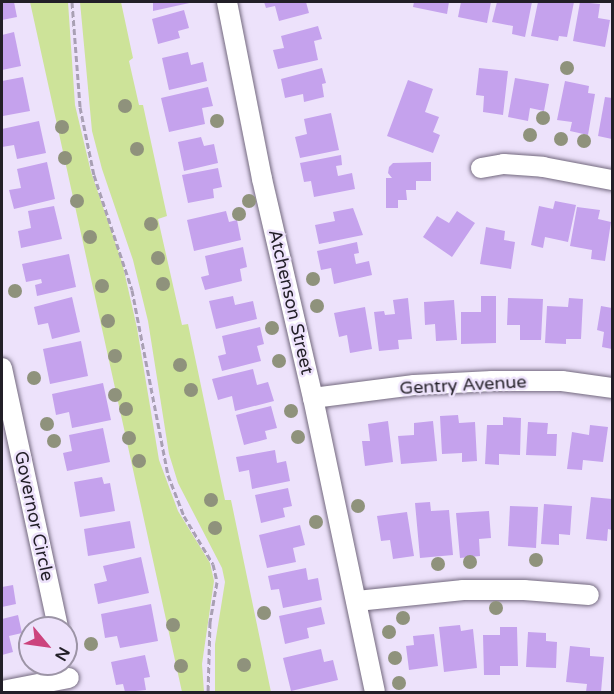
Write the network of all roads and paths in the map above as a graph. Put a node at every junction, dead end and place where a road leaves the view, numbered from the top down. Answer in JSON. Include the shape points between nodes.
{"nodes":[{"id":1,"x":72,"y":2,"type":"edge"},
{"id":2,"x":226,"y":2,"type":"edge"},
{"id":3,"x":481,"y":168,"type":"dead end"},
{"id":4,"x":612,"y":180,"type":"edge"},
{"id":5,"x":2,"y":368,"type":"edge"},
{"id":6,"x":612,"y":388,"type":"edge"},
{"id":7,"x":313,"y":398,"type":"junction"},
{"id":8,"x":10,"y":448,"type":"edge"},
{"id":9,"x":589,"y":595,"type":"dead end"},
{"id":10,"x":357,"y":601,"type":"junction"},
{"id":11,"x":55,"y":616,"type":"edge"},
{"id":12,"x":69,"y":678,"type":"edge"},
{"id":13,"x":2,"y":691,"type":"edge"},
{"id":14,"x":208,"y":693,"type":"edge"},
{"id":15,"x":375,"y":693,"type":"edge"}],
"edges":[{"from":1,"to":14,"type":"path","via":[[80,107],[94,175],[134,300],[168,475],[184,516],[213,564],[217,582],[210,622]]},
{"from":2,"to":7,"type":"street","name":"Atchenson Street"},
{"from":3,"to":4,"type":"street","via":[[504,164],[543,167]]},
{"from":5,"to":8,"type":"street","name":"Governor Circle"},
{"from":6,"to":7,"type":"street","name":"Gentry Avenue","via":[[562,381],[492,381],[414,385]]},
{"from":7,"to":10,"type":"street","name":"Atchenson Street"},
{"from":8,"to":11,"type":"street","name":"Governor Circle"},
{"from":9,"to":10,"type":"street","via":[[464,590]]},
{"from":10,"to":15,"type":"street","name":"Atchenson Street"},
{"from":12,"to":13,"type":"street"}]}
